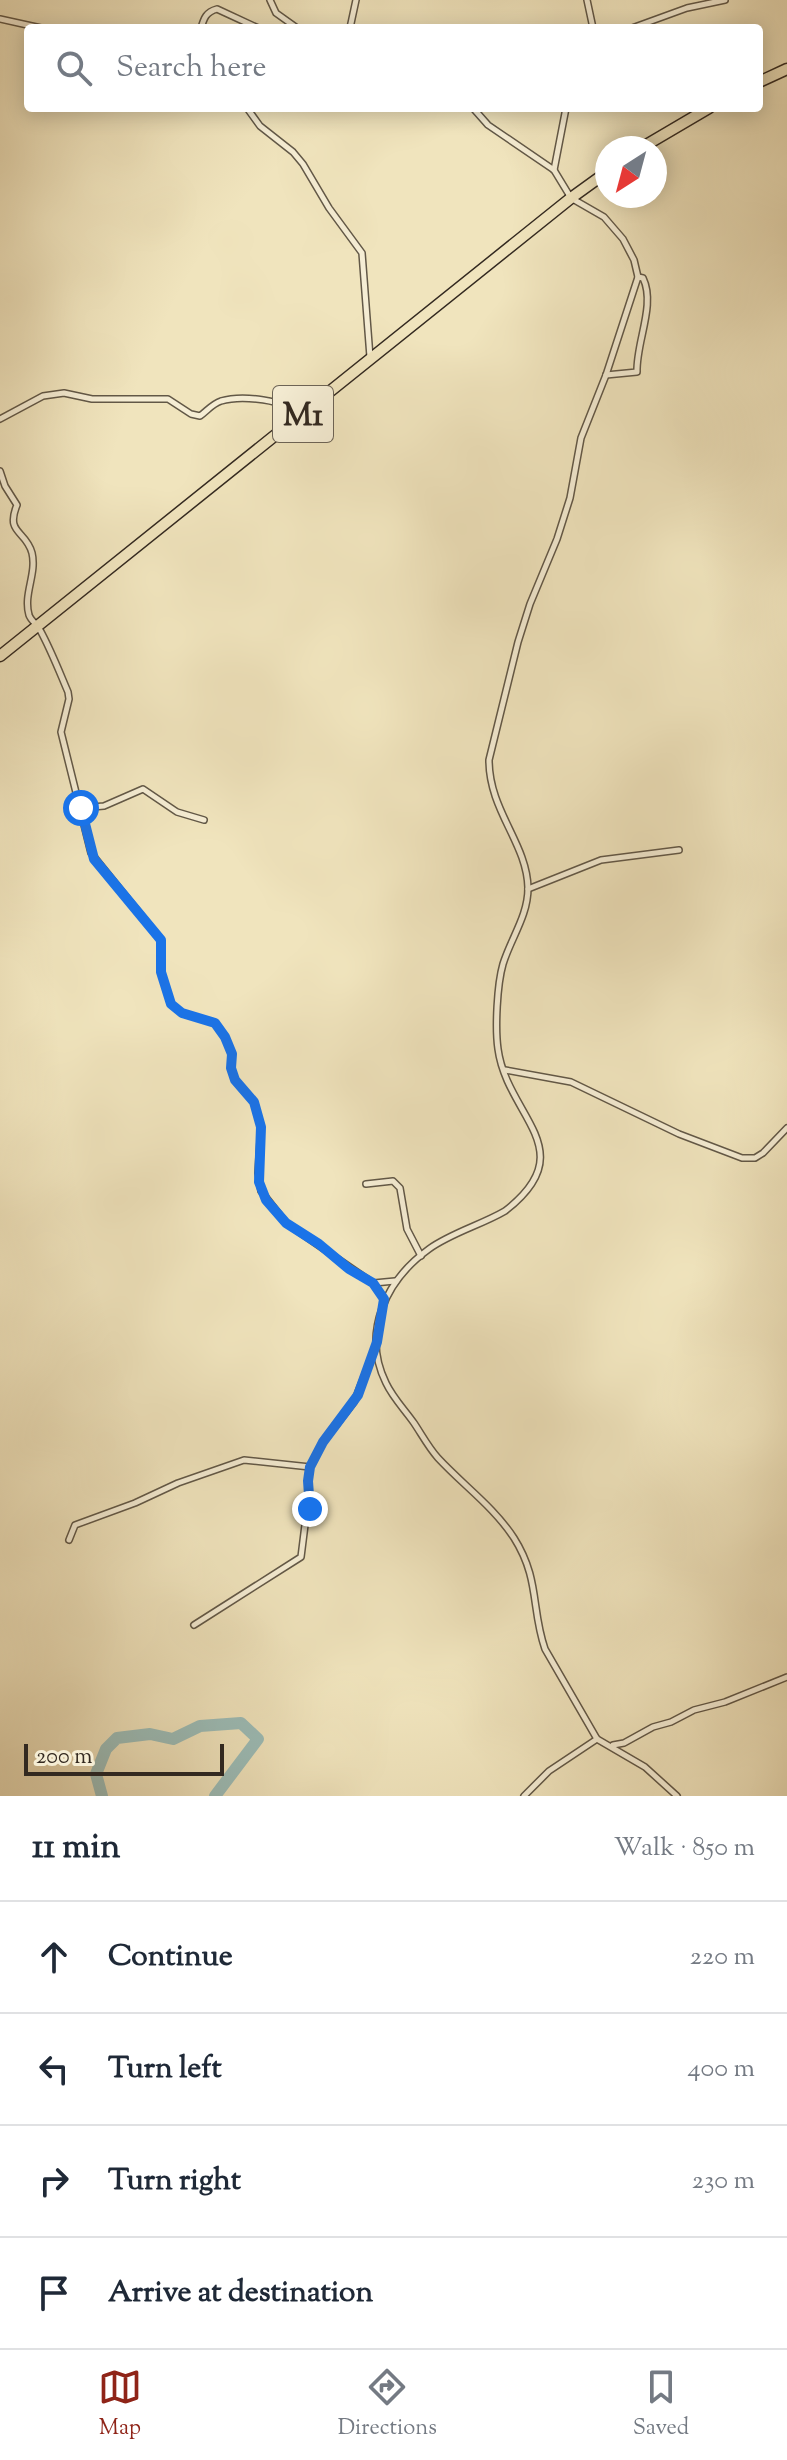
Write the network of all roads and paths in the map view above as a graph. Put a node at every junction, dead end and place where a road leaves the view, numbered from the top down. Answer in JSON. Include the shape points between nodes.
{"nodes":[{"id":1,"x":270,"y":0,"type":"edge"},
{"id":2,"x":356,"y":0,"type":"edge"},
{"id":3,"x":587,"y":0,"type":"edge"},
{"id":4,"x":725,"y":0,"type":"edge"},
{"id":5,"x":0,"y":19,"type":"edge"},
{"id":6,"x":24,"y":24,"type":"edge"},
{"id":7,"x":202,"y":24,"type":"edge"},
{"id":8,"x":249,"y":24,"type":"edge"},
{"id":9,"x":291,"y":24,"type":"edge"},
{"id":10,"x":351,"y":24,"type":"edge"},
{"id":11,"x":592,"y":24,"type":"edge"},
{"id":12,"x":643,"y":24,"type":"edge"},
{"id":13,"x":787,"y":69,"type":"edge"},
{"id":14,"x":763,"y":80,"type":"edge"},
{"id":15,"x":250,"y":112,"type":"edge"},
{"id":16,"x":477,"y":112,"type":"edge"},
{"id":17,"x":565,"y":112,"type":"edge"},
{"id":18,"x":702,"y":112,"type":"edge"},
{"id":19,"x":661,"y":136,"type":"edge"},
{"id":20,"x":554,"y":170,"type":"junction"},
{"id":21,"x":595,"y":181,"type":"edge"},
{"id":22,"x":571,"y":198,"type":"junction"},
{"id":23,"x":638,"y":277,"type":"junction"},
{"id":24,"x":370,"y":360,"type":"junction"},
{"id":25,"x":606,"y":375,"type":"junction"},
{"id":26,"x":300,"y":416,"type":"junction"},
{"id":27,"x":0,"y":419,"type":"edge"},
{"id":28,"x":0,"y":471,"type":"edge"},
{"id":29,"x":38,"y":625,"type":"junction"},
{"id":30,"x":0,"y":656,"type":"edge"},
{"id":31,"x":81,"y":808,"type":"junction"},
{"id":32,"x":204,"y":820,"type":"dead end"},
{"id":33,"x":679,"y":850,"type":"dead end"},
{"id":34,"x":528,"y":889,"type":"junction"},
{"id":35,"x":505,"y":1070,"type":"junction"},
{"id":36,"x":787,"y":1128,"type":"edge"},
{"id":37,"x":366,"y":1184,"type":"dead end"},
{"id":38,"x":421,"y":1256,"type":"junction"},
{"id":39,"x":395,"y":1281,"type":"junction"},
{"id":40,"x":373,"y":1283,"type":"junction"},
{"id":41,"x":384,"y":1299,"type":"junction"},
{"id":42,"x":377,"y":1342,"type":"junction"},
{"id":43,"x":310,"y":1467,"type":"junction"},
{"id":44,"x":69,"y":1540,"type":"dead end"},
{"id":45,"x":194,"y":1625,"type":"dead end"},
{"id":46,"x":787,"y":1677,"type":"edge"},
{"id":47,"x":597,"y":1739,"type":"junction"},
{"id":48,"x":608,"y":1744,"type":"junction"},
{"id":49,"x":524,"y":1796,"type":"edge"},
{"id":50,"x":677,"y":1796,"type":"edge"}],
"edges":[{"from":1,"to":9,"type":"street","via":[[276,13]]},
{"from":2,"to":10,"type":"street"},
{"from":3,"to":11,"type":"street"},
{"from":4,"to":12,"type":"street"},
{"from":5,"to":6,"type":"street"},
{"from":7,"to":8,"type":"street","via":[[217,9]]},
{"from":13,"to":14,"type":"highway"},
{"from":15,"to":24,"type":"street","via":[[303,164],[359,247]]},
{"from":16,"to":20,"type":"street"},
{"from":17,"to":20,"type":"street"},
{"from":18,"to":19,"type":"highway"},
{"from":20,"to":22,"type":"street"},
{"from":21,"to":22,"type":"highway","number":"M1"},
{"from":22,"to":23,"type":"street","via":[[604,217],[623,239]]},
{"from":22,"to":24,"type":"highway","number":"M1"},
{"from":23,"to":25,"type":"street"},
{"from":23,"to":25,"type":"street","via":[[648,292],[637,372]]},
{"from":24,"to":26,"type":"highway","number":"M1"},
{"from":25,"to":34,"type":"street","via":[[581,438],[557,539],[518,642],[489,760],[496,802],[520,851]]},
{"from":26,"to":27,"type":"street","via":[[246,397],[220,401],[200,416],[168,399],[92,399],[64,393],[43,396]]},
{"from":26,"to":29,"type":"highway","number":"M1"},
{"from":28,"to":29,"type":"street","via":[[17,505],[13,522],[32,552],[28,602]]},
{"from":29,"to":30,"type":"highway","number":"M1"},
{"from":29,"to":31,"type":"street","via":[[68,692],[61,732]]},
{"from":31,"to":32,"type":"street","via":[[116,802],[143,789],[177,812]]},
{"from":31,"to":40,"type":"street","via":[[94,859],[161,940],[161,972],[171,1004],[215,1023],[225,1037],[235,1080],[254,1102],[261,1127],[259,1182],[266,1200],[286,1223]]},
{"from":33,"to":34,"type":"street","via":[[601,860]]},
{"from":34,"to":35,"type":"street","via":[[500,978],[497,1041]]},
{"from":35,"to":36,"type":"street","via":[[571,1082],[742,1158],[763,1153]]},
{"from":35,"to":38,"type":"street","via":[[536,1139],[540,1170],[505,1211]]},
{"from":37,"to":38,"type":"street","via":[[393,1181],[400,1188],[407,1229]]},
{"from":38,"to":39,"type":"street"},
{"from":39,"to":40,"type":"street"},
{"from":39,"to":41,"type":"street"},
{"from":40,"to":41,"type":"street"},
{"from":41,"to":42,"type":"street"},
{"from":42,"to":43,"type":"street","via":[[358,1395]]},
{"from":42,"to":47,"type":"street","via":[[382,1373],[431,1449],[489,1504],[523,1553],[545,1649]]},
{"from":43,"to":44,"type":"street","via":[[244,1460],[75,1525]]},
{"from":43,"to":45,"type":"street","via":[[310,1509],[301,1557]]},
{"from":46,"to":48,"type":"street","via":[[694,1710],[624,1743]]},
{"from":47,"to":48,"type":"street"},
{"from":47,"to":49,"type":"street","via":[[549,1771]]},
{"from":48,"to":50,"type":"street"}]}
